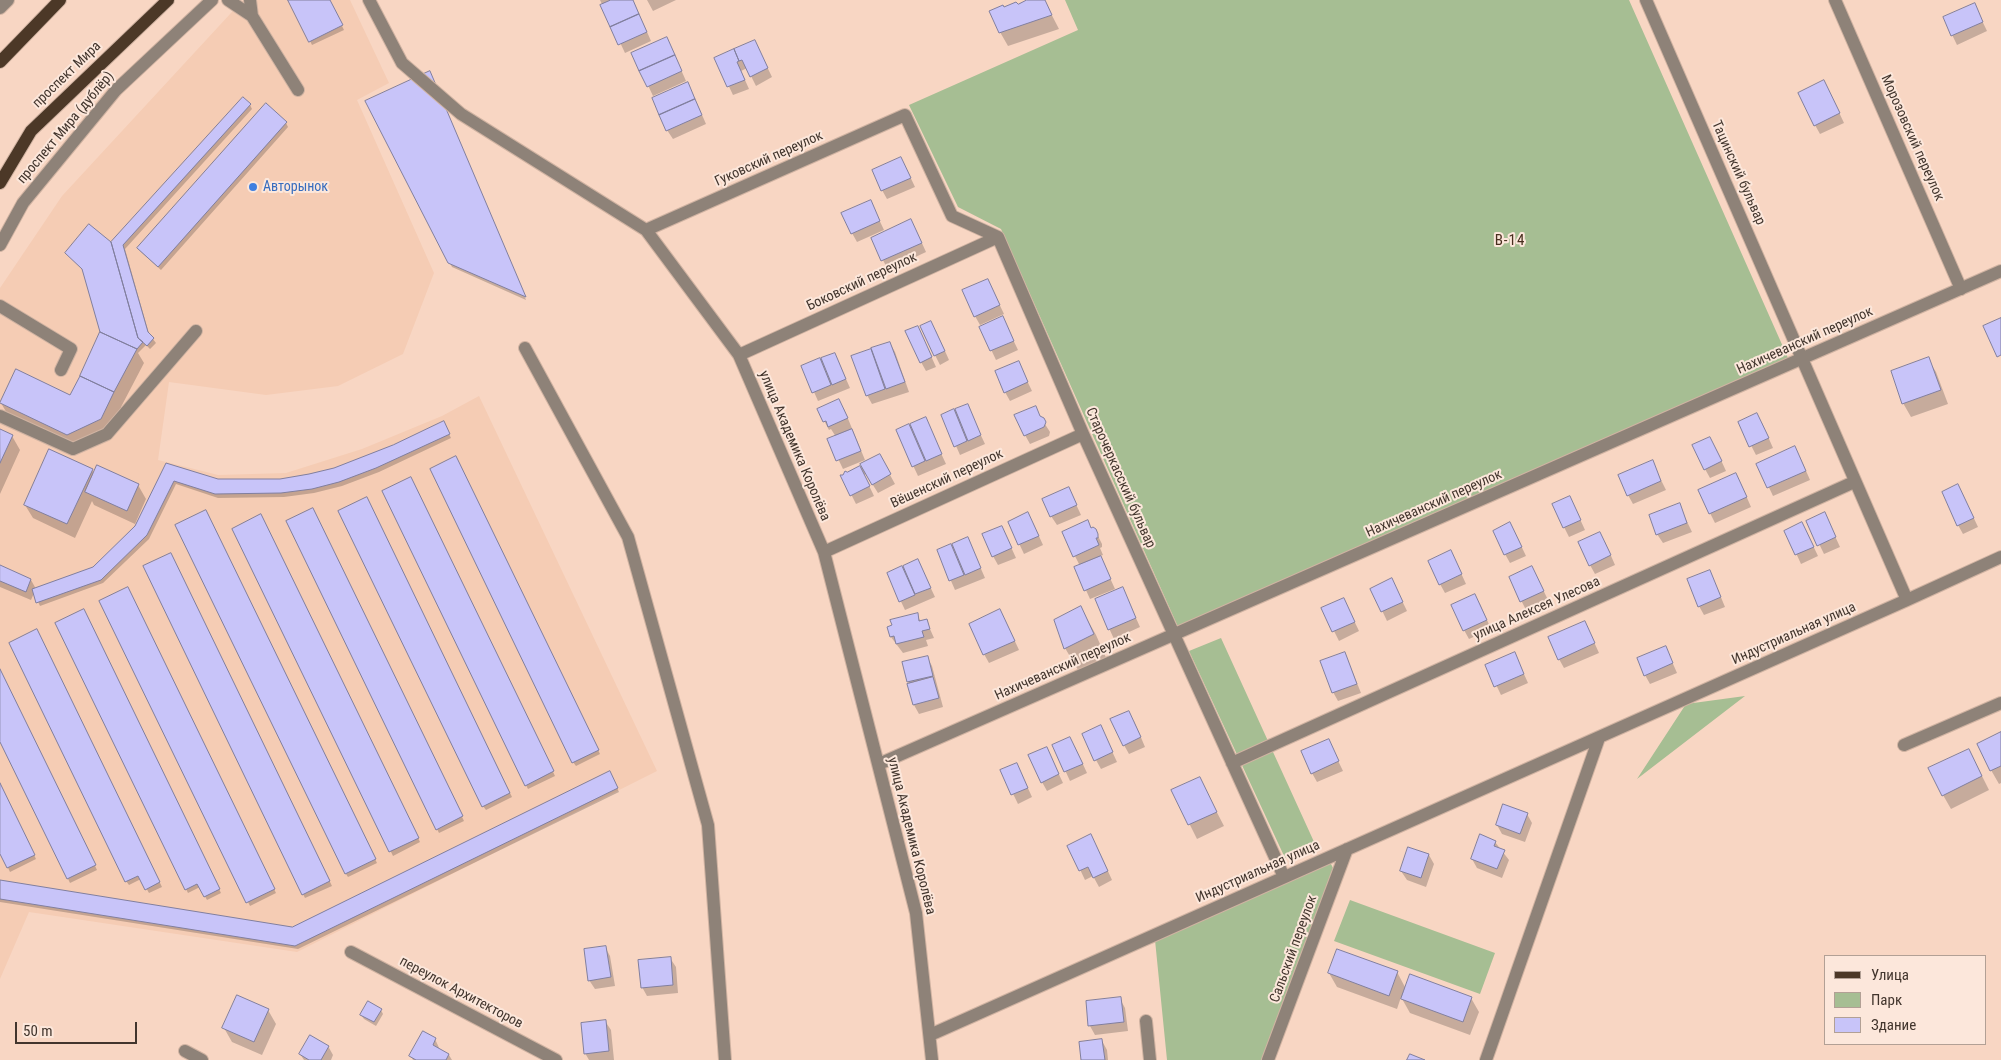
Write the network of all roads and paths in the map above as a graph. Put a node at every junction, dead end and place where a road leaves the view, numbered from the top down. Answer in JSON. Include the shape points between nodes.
{"nodes":[{"id":1,"x":8,"y":0,"type":"edge"},
{"id":2,"x":60,"y":0,"type":"edge"},
{"id":3,"x":168,"y":0,"type":"edge"},
{"id":4,"x":212,"y":0,"type":"edge"},
{"id":5,"x":228,"y":0,"type":"edge"},
{"id":6,"x":250,"y":0,"type":"edge"},
{"id":7,"x":369,"y":0,"type":"edge"},
{"id":8,"x":1646,"y":0,"type":"edge"},
{"id":9,"x":1835,"y":0,"type":"edge"},
{"id":10,"x":0,"y":8,"type":"edge"},
{"id":11,"x":252,"y":16,"type":"junction"},
{"id":12,"x":0,"y":62,"type":"edge"},
{"id":13,"x":298,"y":90,"type":"dead end"},
{"id":14,"x":0,"y":183,"type":"edge"},
{"id":15,"x":646,"y":230,"type":"junction"},
{"id":16,"x":998,"y":236,"type":"junction"},
{"id":17,"x":0,"y":245,"type":"edge"},
{"id":18,"x":2001,"y":271,"type":"edge"},
{"id":19,"x":1962,"y":289,"type":"junction"},
{"id":20,"x":0,"y":306,"type":"edge"},
{"id":21,"x":196,"y":332,"type":"dead end"},
{"id":22,"x":524,"y":348,"type":"dead end"},
{"id":23,"x":739,"y":355,"type":"junction"},
{"id":24,"x":1803,"y":358,"type":"junction"},
{"id":25,"x":61,"y":370,"type":"dead end"},
{"id":26,"x":0,"y":416,"type":"edge"},
{"id":27,"x":1083,"y":434,"type":"junction"},
{"id":28,"x":1854,"y":482,"type":"junction"},
{"id":29,"x":824,"y":552,"type":"junction"},
{"id":30,"x":2001,"y":557,"type":"edge"},
{"id":31,"x":1907,"y":600,"type":"junction"},
{"id":32,"x":1174,"y":635,"type":"junction"},
{"id":33,"x":2001,"y":703,"type":"edge"},
{"id":34,"x":1599,"y":738,"type":"junction"},
{"id":35,"x":1904,"y":745,"type":"dead end"},
{"id":36,"x":1232,"y":763,"type":"junction"},
{"id":37,"x":879,"y":764,"type":"junction"},
{"id":38,"x":1347,"y":849,"type":"junction"},
{"id":39,"x":1284,"y":877,"type":"junction"},
{"id":40,"x":351,"y":952,"type":"dead end"},
{"id":41,"x":1146,"y":1022,"type":"dead end"},
{"id":42,"x":930,"y":1034,"type":"junction"},
{"id":43,"x":186,"y":1051,"type":"dead end"},
{"id":44,"x":202,"y":1060,"type":"edge"},
{"id":45,"x":556,"y":1060,"type":"edge"},
{"id":46,"x":725,"y":1060,"type":"edge"},
{"id":47,"x":932,"y":1060,"type":"edge"},
{"id":48,"x":1150,"y":1060,"type":"edge"},
{"id":49,"x":1268,"y":1060,"type":"edge"},
{"id":50,"x":1486,"y":1060,"type":"edge"}],
"edges":[{"from":1,"to":10,"type":"street"},
{"from":2,"to":12,"type":"main road"},
{"from":3,"to":14,"type":"main road","name":"проспект Мира","via":[[31,131]]},
{"from":4,"to":17,"type":"street","name":"проспект Мира (дублёр)","via":[[116,90],[23,203]]},
{"from":5,"to":11,"type":"street"},
{"from":6,"to":11,"type":"street"},
{"from":7,"to":15,"type":"street","name":"улица Академика Королёва","via":[[402,63],[454,109]]},
{"from":8,"to":24,"type":"street","name":"Тацинский бульвар"},
{"from":9,"to":19,"type":"street","name":"Морозовский переулок"},
{"from":11,"to":13,"type":"street"},
{"from":15,"to":16,"type":"street","name":"Гуковский переулок","via":[[905,115],[952,216]]},
{"from":15,"to":23,"type":"street","name":"улица Академика Королёва"},
{"from":16,"to":23,"type":"street","name":"Боковский переулок"},
{"from":16,"to":27,"type":"street","name":"Старочеркасский бульвар"},
{"from":18,"to":19,"type":"street","name":"Нахичеванский переулок"},
{"from":19,"to":24,"type":"street","name":"Нахичеванский переулок"},
{"from":20,"to":25,"type":"street","via":[[72,349]]},
{"from":21,"to":26,"type":"street","via":[[107,434],[73,449]]},
{"from":22,"to":46,"type":"street","via":[[628,537],[708,825]]},
{"from":23,"to":29,"type":"street","name":"улица Академика Королёва"},
{"from":24,"to":28,"type":"street","name":"Тацинский бульвар"},
{"from":24,"to":32,"type":"street","name":"Нахичеванский переулок"},
{"from":27,"to":29,"type":"street","name":"Вёшенский переулок"},
{"from":27,"to":32,"type":"street","name":"Старочеркасский бульвар"},
{"from":28,"to":31,"type":"street","name":"Тацинский бульвар"},
{"from":28,"to":36,"type":"street","name":"улица Алексея Улесова"},
{"from":29,"to":37,"type":"street","name":"улица Академика Королёва"},
{"from":30,"to":31,"type":"street","name":"Индустриальная улица"},
{"from":31,"to":34,"type":"street","name":"Индустриальная улица"},
{"from":32,"to":36,"type":"street","name":"Старочеркасский бульвар"},
{"from":32,"to":37,"type":"street","name":"Нахичеванский переулок"},
{"from":33,"to":35,"type":"street"},
{"from":34,"to":38,"type":"street","name":"Индустриальная улица"},
{"from":34,"to":50,"type":"street"},
{"from":36,"to":39,"type":"street","name":"Старочеркасский бульвар"},
{"from":37,"to":42,"type":"street","name":"улица Академика Королёва","via":[[916,913]]},
{"from":38,"to":39,"type":"street","name":"Индустриальная улица"},
{"from":38,"to":49,"type":"street","name":"Сальский переулок"},
{"from":39,"to":42,"type":"street","name":"Индустриальная улица"},
{"from":40,"to":45,"type":"street","name":"переулок Архитекторов"},
{"from":41,"to":48,"type":"street"},
{"from":42,"to":47,"type":"street","name":"улица Академика Королёва"},
{"from":43,"to":44,"type":"street"}]}
